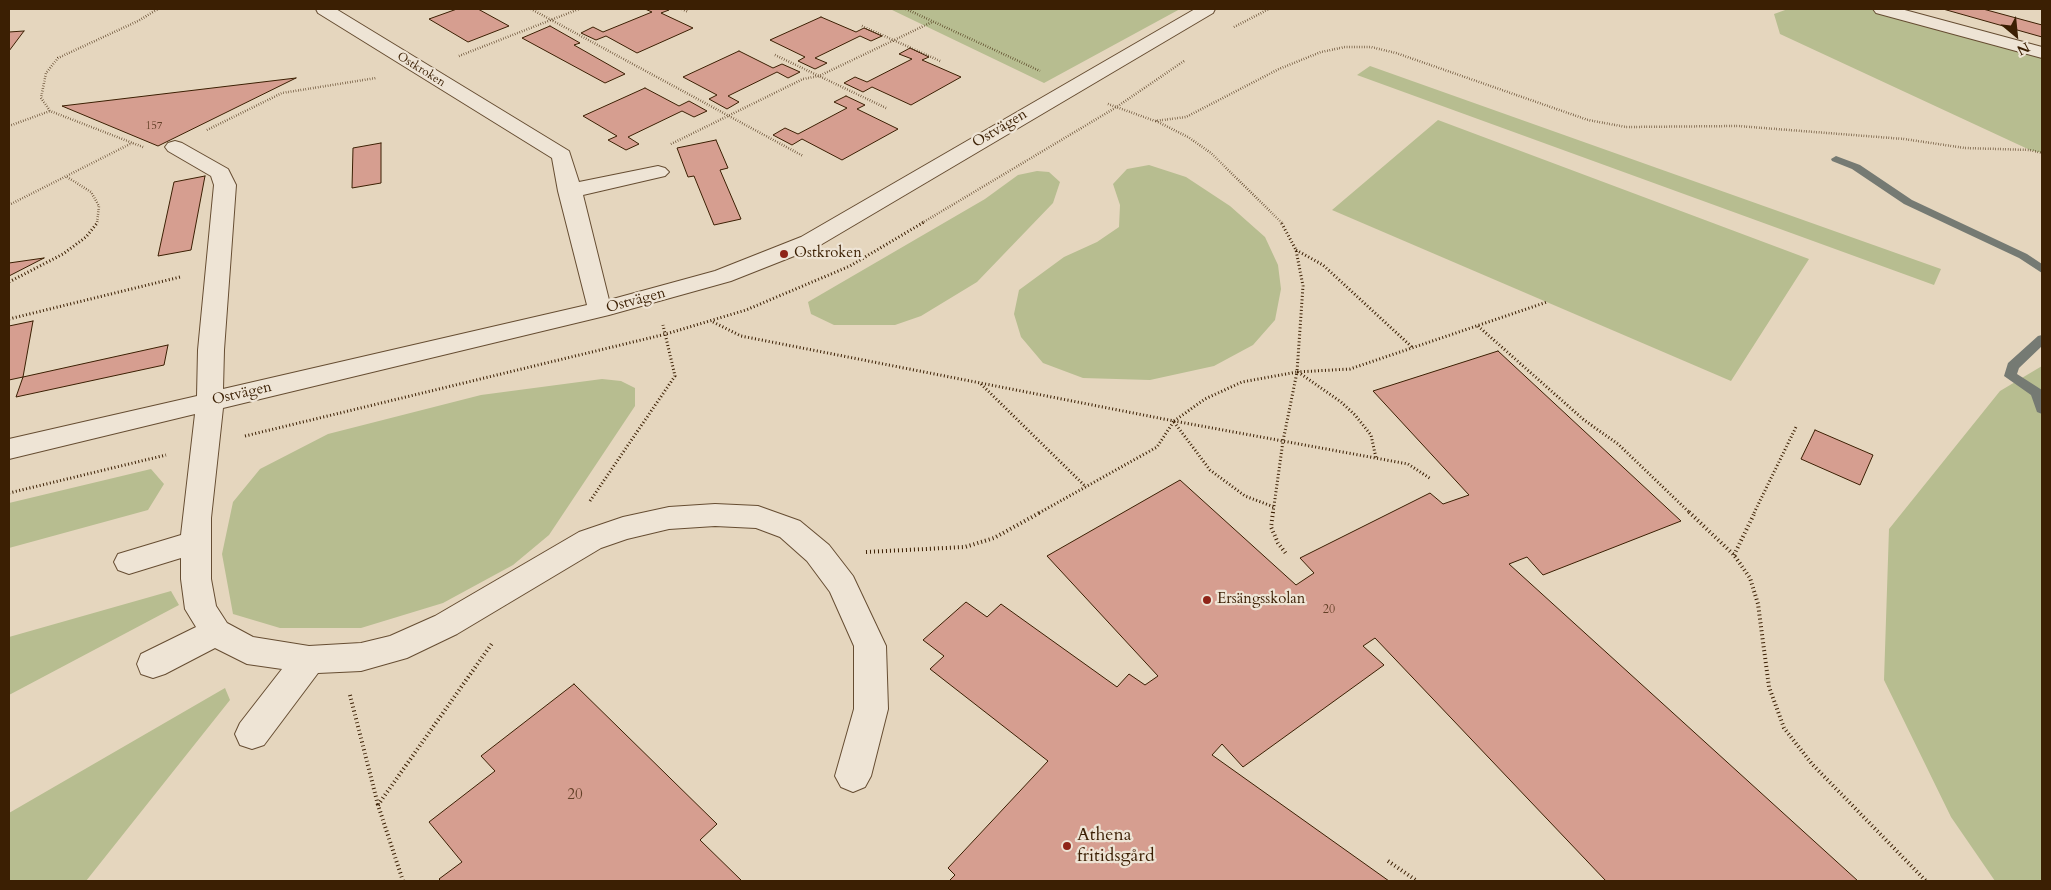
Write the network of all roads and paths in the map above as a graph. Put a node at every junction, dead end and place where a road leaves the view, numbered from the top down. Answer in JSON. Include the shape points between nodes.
{"nodes":[{"id":1,"x":158,"y":9,"type":"edge"},
{"id":2,"x":324,"y":9,"type":"edge"},
{"id":3,"x":531,"y":9,"type":"edge"},
{"id":4,"x":579,"y":9,"type":"edge"},
{"id":5,"x":682,"y":9,"type":"edge"},
{"id":6,"x":906,"y":9,"type":"edge"},
{"id":7,"x":1207,"y":9,"type":"edge"},
{"id":8,"x":1882,"y":9,"type":"edge"},
{"id":9,"x":688,"y":12,"type":"dead end"},
{"id":10,"x":551,"y":20,"type":"junction"},
{"id":11,"x":933,"y":22,"type":"junction"},
{"id":12,"x":862,"y":26,"type":"dead end"},
{"id":13,"x":894,"y":40,"type":"junction"},
{"id":14,"x":2042,"y":53,"type":"edge"},
{"id":15,"x":775,"y":55,"type":"dead end"},
{"id":16,"x":940,"y":61,"type":"dead end"},
{"id":17,"x":420,"y":70,"type":"junction"},
{"id":18,"x":819,"y":76,"type":"junction"},
{"id":19,"x":1073,"y":86,"type":"junction"},
{"id":20,"x":886,"y":108,"type":"dead end"},
{"id":21,"x":50,"y":111,"type":"junction"},
{"id":22,"x":727,"y":115,"type":"junction"},
{"id":23,"x":1155,"y":121,"type":"junction"},
{"id":24,"x":9,"y":126,"type":"edge"},
{"id":25,"x":132,"y":143,"type":"junction"},
{"id":26,"x":671,"y":144,"type":"dead end"},
{"id":27,"x":175,"y":147,"type":"junction"},
{"id":28,"x":2042,"y":153,"type":"edge"},
{"id":29,"x":803,"y":156,"type":"dead end"},
{"id":30,"x":658,"y":172,"type":"dead end"},
{"id":31,"x":67,"y":176,"type":"junction"},
{"id":32,"x":569,"y":191,"type":"junction"},
{"id":33,"x":9,"y":205,"type":"edge"},
{"id":34,"x":1296,"y":250,"type":"junction"},
{"id":35,"x":218,"y":268,"type":"junction"},
{"id":36,"x":9,"y":282,"type":"edge"},
{"id":37,"x":1546,"y":302,"type":"dead end"},
{"id":38,"x":600,"y":310,"type":"junction"},
{"id":39,"x":9,"y":319,"type":"edge"},
{"id":40,"x":714,"y":322,"type":"dead end"},
{"id":41,"x":1478,"y":326,"type":"junction"},
{"id":42,"x":1413,"y":348,"type":"junction"},
{"id":43,"x":1297,"y":372,"type":"junction"},
{"id":44,"x":980,"y":383,"type":"junction"},
{"id":45,"x":210,"y":402,"type":"junction"},
{"id":46,"x":1174,"y":421,"type":"junction"},
{"id":47,"x":1797,"y":425,"type":"dead end"},
{"id":48,"x":1283,"y":441,"type":"junction"},
{"id":49,"x":9,"y":449,"type":"edge"},
{"id":50,"x":1376,"y":458,"type":"junction"},
{"id":51,"x":1431,"y":479,"type":"dead end"},
{"id":52,"x":1086,"y":487,"type":"junction"},
{"id":53,"x":1274,"y":507,"type":"junction"},
{"id":54,"x":196,"y":542,"type":"junction"},
{"id":55,"x":818,"y":553,"type":"junction"},
{"id":56,"x":1734,"y":554,"type":"junction"},
{"id":57,"x":1287,"y":555,"type":"dead end"},
{"id":58,"x":129,"y":562,"type":"dead end"},
{"id":59,"x":216,"y":632,"type":"junction"},
{"id":60,"x":325,"y":659,"type":"junction"},
{"id":61,"x":153,"y":664,"type":"dead end"},
{"id":62,"x":252,"y":734,"type":"dead end"},
{"id":63,"x":853,"y":776,"type":"dead end"},
{"id":64,"x":378,"y":806,"type":"dead end"},
{"id":65,"x":1388,"y":861,"type":"dead end"},
{"id":66,"x":1417,"y":881,"type":"edge"},
{"id":67,"x":1926,"y":881,"type":"edge"}],
"edges":[{"from":1,"to":21,"type":"path","via":[[58,58],[46,73],[41,98]]},
{"from":2,"to":17,"type":"street","name":"Ostkroken"},
{"from":3,"to":10,"type":"path"},
{"from":4,"to":10,"type":"path"},
{"from":5,"to":9,"type":"path"},
{"from":6,"to":11,"type":"path"},
{"from":7,"to":19,"type":"street","name":"Ostvägen"},
{"from":8,"to":14,"type":"street"},
{"from":10,"to":17,"type":"path"},
{"from":10,"to":22,"type":"path"},
{"from":11,"to":13,"type":"path"},
{"from":11,"to":19,"type":"path"},
{"from":12,"to":13,"type":"path"},
{"from":13,"to":16,"type":"path"},
{"from":13,"to":18,"type":"path"},
{"from":15,"to":18,"type":"path"},
{"from":17,"to":27,"type":"path","via":[[282,93]]},
{"from":17,"to":32,"type":"street","name":"Ostkroken","via":[[562,155]]},
{"from":18,"to":20,"type":"path"},
{"from":18,"to":22,"type":"path","via":[[803,79]]},
{"from":19,"to":23,"type":"path","via":[[1115,108]]},
{"from":19,"to":38,"type":"street","name":"Ostvägen","via":[[809,242],[724,276]]},
{"from":21,"to":24,"type":"path"},
{"from":21,"to":25,"type":"path"},
{"from":22,"to":26,"type":"path"},
{"from":22,"to":29,"type":"path"},
{"from":23,"to":28,"type":"path","via":[[1186,117],[1321,52],[1345,47],[1371,47],[1588,120],[1626,127],[1738,126]]},
{"from":23,"to":34,"type":"path","via":[[1211,153],[1281,222]]},
{"from":25,"to":27,"type":"path","via":[[161,153]]},
{"from":25,"to":31,"type":"path"},
{"from":27,"to":35,"type":"street","via":[[221,173],[225,185]]},
{"from":30,"to":32,"type":"street"},
{"from":31,"to":33,"type":"path"},
{"from":31,"to":36,"type":"path","via":[[91,192],[99,206],[98,221],[86,238],[63,254]]},
{"from":32,"to":38,"type":"street","name":"Ostkroken"},
{"from":34,"to":42,"type":"path","via":[[1323,265]]},
{"from":34,"to":43,"type":"path","via":[[1303,286]]},
{"from":35,"to":39,"type":"path"},
{"from":35,"to":45,"type":"street"},
{"from":37,"to":41,"type":"path"},
{"from":38,"to":45,"type":"street","name":"Ostvägen"},
{"from":40,"to":44,"type":"path","via":[[741,336]]},
{"from":41,"to":42,"type":"path"},
{"from":41,"to":56,"type":"path","via":[[1584,420],[1618,444]]},
{"from":42,"to":43,"type":"path","via":[[1350,369]]},
{"from":43,"to":46,"type":"path","via":[[1242,382],[1205,399]]},
{"from":43,"to":48,"type":"path"},
{"from":43,"to":50,"type":"path","via":[[1355,415],[1371,435]]},
{"from":44,"to":46,"type":"path"},
{"from":44,"to":52,"type":"path"},
{"from":45,"to":49,"type":"street","name":"Ostvägen"},
{"from":45,"to":54,"type":"street","via":[[203,446]]},
{"from":46,"to":48,"type":"path"},
{"from":46,"to":52,"type":"path","via":[[1157,447]]},
{"from":46,"to":53,"type":"path","via":[[1210,470],[1245,496]]},
{"from":47,"to":56,"type":"path"},
{"from":48,"to":50,"type":"path"},
{"from":48,"to":53,"type":"path"},
{"from":50,"to":51,"type":"path","via":[[1408,464]]},
{"from":52,"to":55,"type":"path","via":[[994,538],[965,547]]},
{"from":53,"to":57,"type":"path","via":[[1271,527]]},
{"from":54,"to":58,"type":"street"},
{"from":54,"to":59,"type":"street","via":[[196,579],[201,609]]},
{"from":55,"to":60,"type":"street","via":[[790,529],[758,517],[669,518],[623,528],[590,540],[446,625],[396,648],[360,657]]},
{"from":55,"to":63,"type":"street","via":[[842,586],[870,646],[871,709]]},
{"from":56,"to":67,"type":"path","via":[[1750,578],[1758,604],[1769,687],[1784,728],[1812,764]]},
{"from":59,"to":60,"type":"street","via":[[247,650]]},
{"from":59,"to":61,"type":"street"},
{"from":60,"to":62,"type":"street"},
{"from":60,"to":64,"type":"path"},
{"from":65,"to":66,"type":"path"}]}
